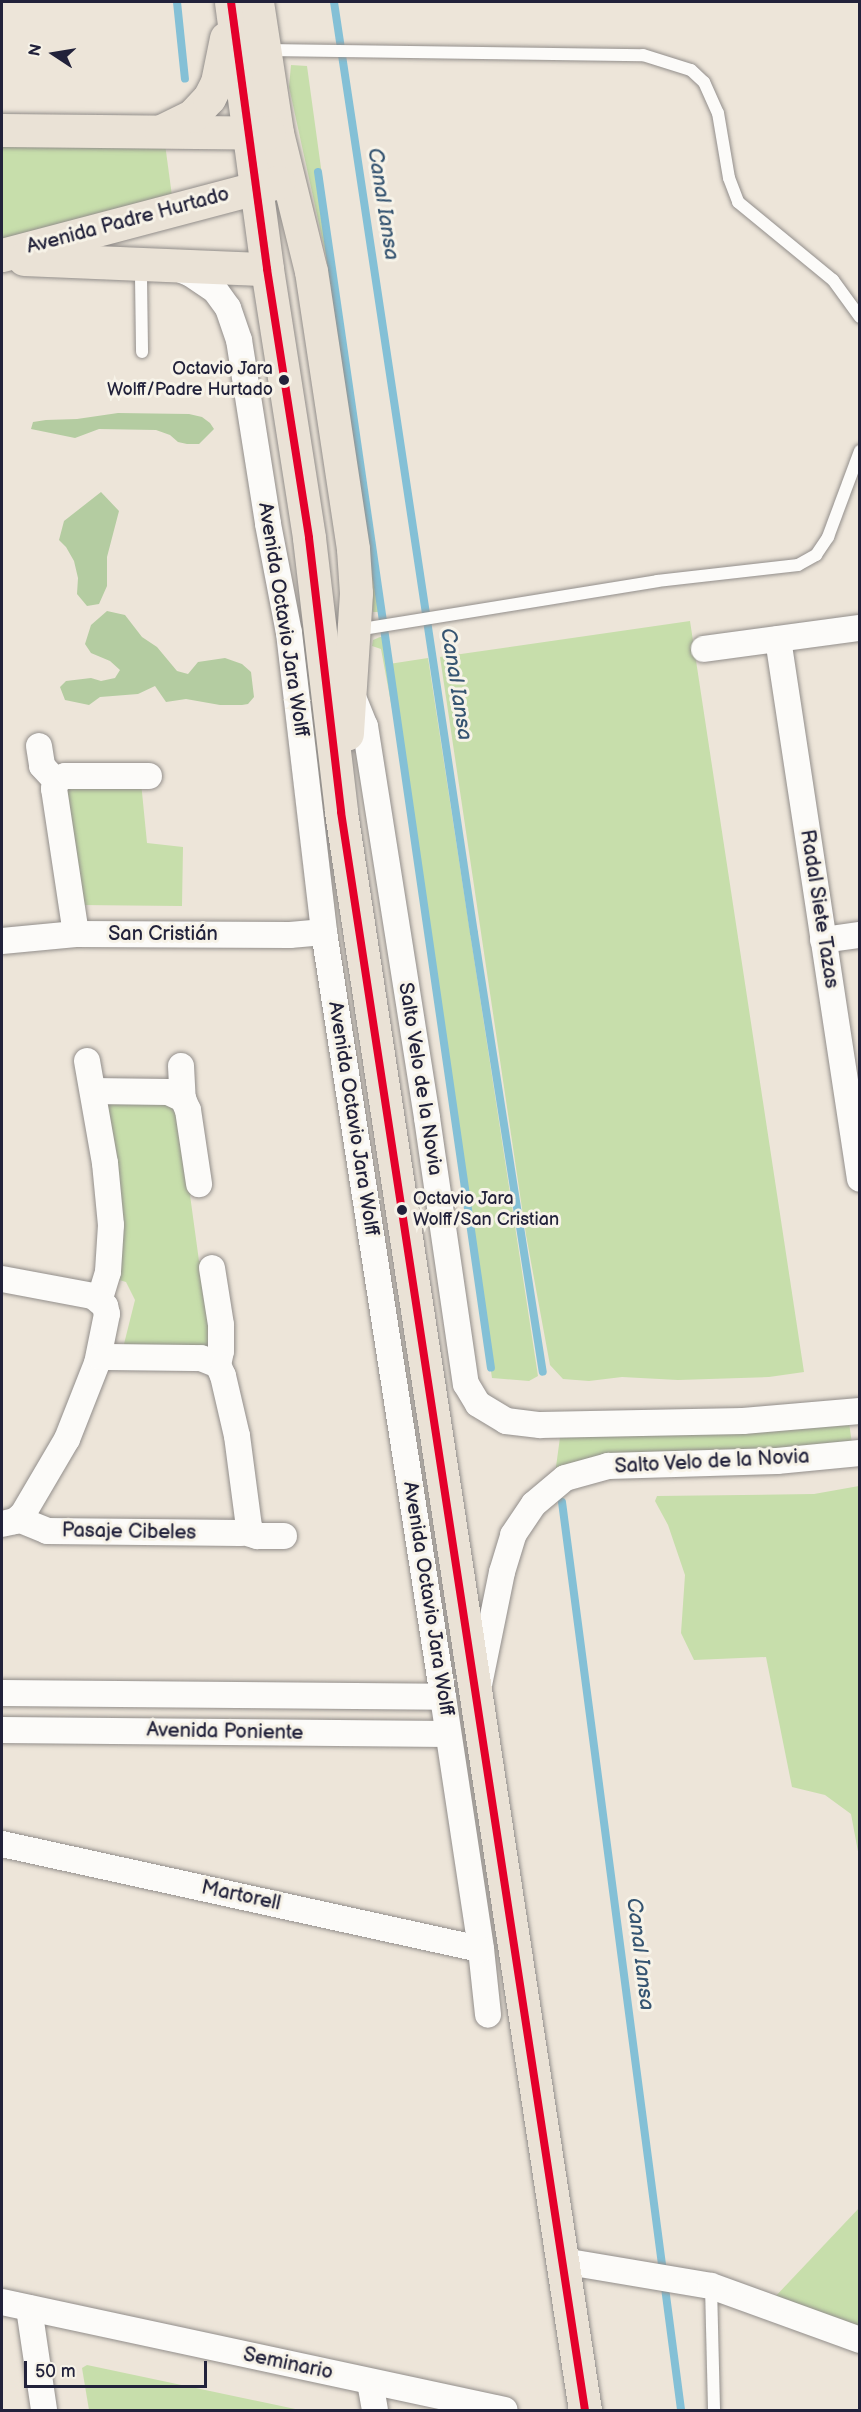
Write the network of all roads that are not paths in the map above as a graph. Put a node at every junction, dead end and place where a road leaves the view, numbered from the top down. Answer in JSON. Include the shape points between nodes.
{"nodes":[{"id":1,"x":240,"y":3,"type":"edge"},
{"id":2,"x":262,"y":50,"type":"junction"},
{"id":3,"x":2,"y":130,"type":"edge"},
{"id":4,"x":159,"y":132,"type":"junction"},
{"id":5,"x":262,"y":133,"type":"junction"},
{"id":6,"x":289,"y":180,"type":"junction"},
{"id":7,"x":256,"y":188,"type":"junction"},
{"id":8,"x":2,"y":256,"type":"edge"},
{"id":9,"x":148,"y":264,"type":"junction"},
{"id":10,"x":267,"y":269,"type":"junction"},
{"id":11,"x":860,"y":316,"type":"edge"},
{"id":12,"x":142,"y":352,"type":"dead end"},
{"id":13,"x":860,"y":451,"type":"edge"},
{"id":14,"x":860,"y":628,"type":"edge"},
{"id":15,"x":354,"y":631,"type":"junction"},
{"id":16,"x":778,"y":639,"type":"junction"},
{"id":17,"x":704,"y":650,"type":"dead end"},
{"id":18,"x":350,"y":691,"type":"junction"},
{"id":19,"x":39,"y":746,"type":"dead end"},
{"id":20,"x":149,"y":776,"type":"dead end"},
{"id":21,"x":56,"y":781,"type":"junction"},
{"id":22,"x":341,"y":812,"type":"junction"},
{"id":23,"x":324,"y":932,"type":"junction"},
{"id":24,"x":76,"y":934,"type":"junction"},
{"id":25,"x":860,"y":935,"type":"edge"},
{"id":26,"x":823,"y":940,"type":"junction"},
{"id":27,"x":2,"y":941,"type":"edge"},
{"id":28,"x":87,"y":1060,"type":"dead end"},
{"id":29,"x":181,"y":1066,"type":"dead end"},
{"id":30,"x":93,"y":1091,"type":"junction"},
{"id":31,"x":853,"y":1097,"type":"edge"},
{"id":32,"x":183,"y":1099,"type":"junction"},
{"id":33,"x":860,"y":1179,"type":"edge"},
{"id":34,"x":199,"y":1184,"type":"dead end"},
{"id":35,"x":212,"y":1268,"type":"dead end"},
{"id":36,"x":2,"y":1279,"type":"edge"},
{"id":37,"x":99,"y":1299,"type":"junction"},
{"id":38,"x":99,"y":1357,"type":"junction"},
{"id":39,"x":218,"y":1365,"type":"junction"},
{"id":40,"x":860,"y":1411,"type":"edge"},
{"id":41,"x":860,"y":1453,"type":"edge"},
{"id":42,"x":10,"y":1522,"type":"edge"},
{"id":43,"x":244,"y":1532,"type":"junction"},
{"id":44,"x":284,"y":1536,"type":"dead end"},
{"id":45,"x":2,"y":1693,"type":"edge"},
{"id":46,"x":443,"y":1697,"type":"junction"},
{"id":47,"x":476,"y":1703,"type":"junction"},
{"id":48,"x":2,"y":1730,"type":"edge"},
{"id":49,"x":448,"y":1734,"type":"junction"},
{"id":50,"x":2,"y":1844,"type":"edge"},
{"id":51,"x":481,"y":1949,"type":"junction"},
{"id":52,"x":488,"y":2015,"type":"dead end"},
{"id":53,"x":563,"y":2261,"type":"junction"},
{"id":54,"x":711,"y":2286,"type":"junction"},
{"id":55,"x":2,"y":2302,"type":"edge"},
{"id":56,"x":29,"y":2308,"type":"junction"},
{"id":57,"x":860,"y":2340,"type":"edge"},
{"id":58,"x":370,"y":2382,"type":"junction"},
{"id":59,"x":44,"y":2410,"type":"edge"},
{"id":60,"x":375,"y":2410,"type":"edge"},
{"id":61,"x":505,"y":2410,"type":"edge"},
{"id":62,"x":585,"y":2410,"type":"edge"},
{"id":63,"x":714,"y":2410,"type":"edge"}],
"edges":[{"from":1,"to":2,"type":"main road"},
{"from":1,"to":4,"type":"main road","via":[[209,98],[192,116]]},
{"from":1,"to":5,"type":"main road","name":"Avenida Octavio Jara Wolff"},
{"from":2,"to":5,"type":"main road"},
{"from":2,"to":11,"type":"lane","via":[[643,55],[691,70],[704,82],[718,113],[729,178],[738,202],[833,280]]},
{"from":3,"to":4,"type":"main road"},
{"from":4,"to":5,"type":"main road"},
{"from":5,"to":6,"type":"main road","name":"Avenida Octavio Jara Wolff"},
{"from":5,"to":7,"type":"main road","name":"Avenida Octavio Jara Wolff"},
{"from":6,"to":7,"type":"main road","name":"Avenida Padre Hurtado"},
{"from":6,"to":15,"type":"main road","name":"Avenida Octavio Jara Wolff","via":[[311,271],[353,549]]},
{"from":7,"to":8,"type":"main road","name":"Avenida Padre Hurtado"},
{"from":7,"to":10,"type":"main road","name":"Avenida Octavio Jara Wolff"},
{"from":8,"to":9,"type":"main road","name":"Avenida Padre Hurtado"},
{"from":9,"to":10,"type":"main road","name":"Avenida Padre Hurtado"},
{"from":9,"to":12,"type":"lane","via":[[141,277]]},
{"from":9,"to":23,"type":"street","name":"Avenida Octavio Jara Wolff","via":[[191,274],[214,290],[228,308],[239,340],[289,633]]},
{"from":10,"to":22,"type":"main road","name":"Avenida Octavio Jara Wolff","via":[[309,538]]},
{"from":13,"to":15,"type":"lane","via":[[828,537],[816,555],[798,565],[657,581]]},
{"from":14,"to":16,"type":"street"},
{"from":15,"to":18,"type":"main road","name":"Avenida Octavio Jara Wolff"},
{"from":16,"to":17,"type":"street"},
{"from":16,"to":26,"type":"street","name":"Radal Siete Tazas"},
{"from":18,"to":22,"type":"main road","name":"Avenida Octavio Jara Wolff","via":[[349,783]]},
{"from":18,"to":40,"type":"street","name":"Salto Velo de la Novia","via":[[365,726],[466,1384],[478,1404],[506,1421],[540,1425],[743,1421]]},
{"from":19,"to":21,"type":"street","via":[[42,766]]},
{"from":20,"to":21,"type":"street","via":[[65,776]]},
{"from":21,"to":24,"type":"street","via":[[54,789]]},
{"from":22,"to":47,"type":"main road","name":"Avenida Octavio Jara Wolff"},
{"from":23,"to":24,"type":"street","name":"San Cristián"},
{"from":23,"to":46,"type":"street","name":"Avenida Octavio Jara Wolff"},
{"from":24,"to":27,"type":"street","name":"San Cristián"},
{"from":25,"to":26,"type":"street"},
{"from":26,"to":31,"type":"street","name":"Radal Siete Tazas"},
{"from":28,"to":30,"type":"street"},
{"from":29,"to":32,"type":"street"},
{"from":30,"to":32,"type":"street","via":[[168,1092]]},
{"from":30,"to":37,"type":"street","via":[[111,1225],[108,1272]]},
{"from":31,"to":33,"type":"street","name":"Radal Siete Tazas"},
{"from":32,"to":34,"type":"street"},
{"from":35,"to":39,"type":"street","via":[[221,1325]]},
{"from":36,"to":37,"type":"street"},
{"from":37,"to":38,"type":"street","name":"Pasaje Cibeles","via":[[105,1306],[107,1325]]},
{"from":38,"to":39,"type":"street","via":[[201,1358]]},
{"from":38,"to":42,"type":"street","name":"Pasaje Cibeles","via":[[67,1439],[41,1486]]},
{"from":39,"to":43,"type":"street","via":[[239,1446],[250,1520]]},
{"from":41,"to":47,"type":"street","name":"Salto Velo de la Novia","via":[[777,1461],[608,1467],[565,1478],[534,1504],[513,1535]]},
{"from":42,"to":43,"type":"street","name":"Pasaje Cibeles","via":[[46,1531]]},
{"from":43,"to":44,"type":"street","name":"Pasaje Cibeles"},
{"from":45,"to":46,"type":"street","name":"Avenida Poniente"},
{"from":46,"to":49,"type":"street","name":"Avenida Octavio Jara Wolff"},
{"from":47,"to":53,"type":"main road","name":"Avenida Octavio Jara Wolff"},
{"from":48,"to":49,"type":"street","name":"Avenida Poniente"},
{"from":49,"to":51,"type":"street","name":"Avenida Octavio Jara Wolff"},
{"from":50,"to":51,"type":"street","name":"Martorell"},
{"from":51,"to":52,"type":"street","name":"Avenida Octavio Jara Wolff"},
{"from":53,"to":54,"type":"street"},
{"from":53,"to":62,"type":"main road","name":"Avenida Octavio Jara Wolff"},
{"from":54,"to":57,"type":"street"},
{"from":54,"to":63,"type":"lane"},
{"from":55,"to":56,"type":"street","name":"Seminario"},
{"from":56,"to":58,"type":"street","name":"Seminario"},
{"from":56,"to":59,"type":"street"},
{"from":58,"to":60,"type":"street"},
{"from":58,"to":61,"type":"street","name":"Seminario"}]}
